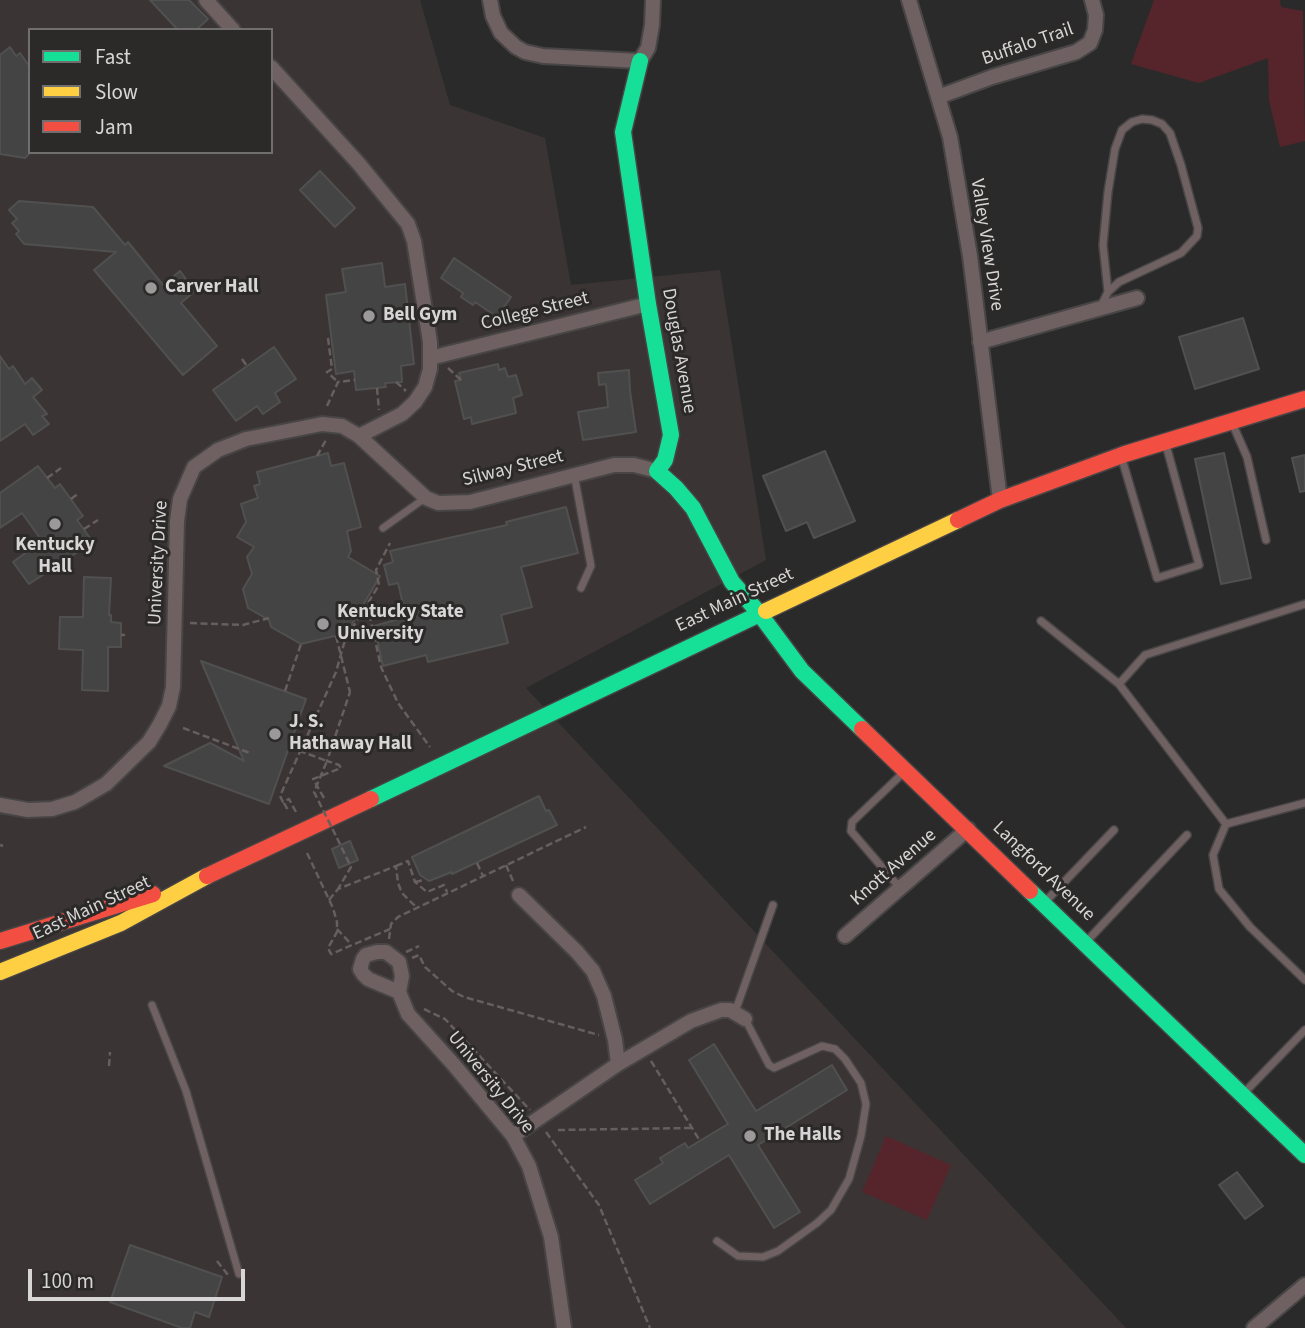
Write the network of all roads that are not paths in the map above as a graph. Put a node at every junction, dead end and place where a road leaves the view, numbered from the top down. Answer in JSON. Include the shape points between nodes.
{"nodes":[{"id":1,"x":206,"y":0,"type":"edge"},
{"id":2,"x":490,"y":0,"type":"edge"},
{"id":3,"x":653,"y":0,"type":"edge"},
{"id":4,"x":909,"y":0,"type":"edge"},
{"id":5,"x":1093,"y":0,"type":"edge"},
{"id":6,"x":231,"y":28,"type":"edge"},
{"id":7,"x":640,"y":61,"type":"junction"},
{"id":8,"x":273,"y":69,"type":"edge"},
{"id":9,"x":938,"y":97,"type":"junction"},
{"id":10,"x":1108,"y":292,"type":"junction"},
{"id":11,"x":1137,"y":298,"type":"dead end"},
{"id":12,"x":648,"y":304,"type":"junction"},
{"id":13,"x":1099,"y":308,"type":"junction"},
{"id":14,"x":980,"y":342,"type":"junction"},
{"id":15,"x":435,"y":360,"type":"junction"},
{"id":16,"x":1305,"y":399,"type":"edge"},
{"id":17,"x":1231,"y":421,"type":"junction"},
{"id":18,"x":359,"y":436,"type":"junction"},
{"id":19,"x":1165,"y":442,"type":"junction"},
{"id":20,"x":1121,"y":455,"type":"junction"},
{"id":21,"x":657,"y":471,"type":"junction"},
{"id":22,"x":574,"y":474,"type":"junction"},
{"id":23,"x":426,"y":498,"type":"junction"},
{"id":24,"x":1000,"y":500,"type":"junction"},
{"id":25,"x":383,"y":528,"type":"dead end"},
{"id":26,"x":1266,"y":540,"type":"dead end"},
{"id":27,"x":581,"y":589,"type":"dead end"},
{"id":28,"x":1305,"y":604,"type":"edge"},
{"id":29,"x":759,"y":613,"type":"junction"},
{"id":30,"x":1041,"y":621,"type":"dead end"},
{"id":31,"x":1119,"y":684,"type":"junction"},
{"id":32,"x":906,"y":770,"type":"junction"},
{"id":33,"x":1305,"y":803,"type":"edge"},
{"id":34,"x":0,"y":806,"type":"edge"},
{"id":35,"x":1226,"y":824,"type":"junction"},
{"id":36,"x":968,"y":829,"type":"junction"},
{"id":37,"x":1114,"y":830,"type":"dead end"},
{"id":38,"x":1187,"y":835,"type":"dead end"},
{"id":39,"x":199,"y":880,"type":"junction"},
{"id":40,"x":900,"y":888,"type":"junction"},
{"id":41,"x":519,"y":895,"type":"road end"},
{"id":42,"x":1044,"y":903,"type":"junction"},
{"id":43,"x":773,"y":905,"type":"dead end"},
{"id":44,"x":845,"y":936,"type":"dead end"},
{"id":45,"x":0,"y":941,"type":"edge"},
{"id":46,"x":1086,"y":943,"type":"junction"},
{"id":47,"x":0,"y":972,"type":"edge"},
{"id":48,"x":1305,"y":980,"type":"edge"},
{"id":49,"x":399,"y":992,"type":"junction"},
{"id":50,"x":152,"y":1005,"type":"dead end"},
{"id":51,"x":740,"y":1016,"type":"junction"},
{"id":52,"x":1305,"y":1030,"type":"edge"},
{"id":53,"x":618,"y":1064,"type":"junction"},
{"id":54,"x":1242,"y":1094,"type":"junction"},
{"id":55,"x":513,"y":1136,"type":"junction"},
{"id":56,"x":1305,"y":1155,"type":"edge"},
{"id":57,"x":717,"y":1241,"type":"dead end"},
{"id":58,"x":239,"y":1274,"type":"dead end"},
{"id":59,"x":1305,"y":1285,"type":"edge"},
{"id":60,"x":564,"y":1328,"type":"edge"},
{"id":61,"x":1254,"y":1328,"type":"edge"}],
"edges":[{"from":1,"to":6,"type":"street"},
{"from":2,"to":7,"type":"street","via":[[500,33],[525,52]]},
{"from":3,"to":7,"type":"street","name":"Douglas Avenue","via":[[648,48]]},
{"from":4,"to":9,"type":"street","name":"Valley View Drive"},
{"from":5,"to":9,"type":"street","name":"Buffalo Trail","via":[[1095,30],[1090,43],[1076,52]]},
{"from":7,"to":12,"type":"main road","name":"Douglas Avenue","via":[[623,132]]},
{"from":8,"to":15,"type":"street","via":[[408,224]]},
{"from":9,"to":14,"type":"street","name":"Valley View Drive","via":[[950,137]]},
{"from":10,"to":10,"type":"lane","via":[[1119,282],[1181,253],[1197,236],[1170,133],[1152,120],[1132,122],[1122,130],[1115,149],[1103,245]]},
{"from":10,"to":13,"type":"lane"},
{"from":11,"to":13,"type":"street"},
{"from":12,"to":15,"type":"street","name":"College Street"},
{"from":12,"to":21,"type":"main road","name":"Douglas Avenue","via":[[671,435]]},
{"from":13,"to":14,"type":"street"},
{"from":14,"to":24,"type":"street","name":"Valley View Drive"},
{"from":15,"to":18,"type":"street","via":[[415,402],[402,414]]},
{"from":16,"to":17,"type":"main road","name":"East Main Street"},
{"from":17,"to":19,"type":"main road","name":"East Main Street"},
{"from":17,"to":26,"type":"lane","via":[[1247,457]]},
{"from":18,"to":23,"type":"street"},
{"from":18,"to":34,"type":"street","name":"University Drive","via":[[342,426],[322,424],[246,439],[218,450],[194,467],[180,499],[177,520],[174,675],[169,706],[160,724],[149,742],[106,784],[75,803],[28,810]]},
{"from":19,"to":20,"type":"main road","name":"East Main Street"},
{"from":19,"to":20,"type":"lane","via":[[1199,565],[1178,572],[1157,578]]},
{"from":20,"to":24,"type":"main road","name":"East Main Street"},
{"from":21,"to":22,"type":"street","name":"Silway Street","via":[[614,465]]},
{"from":21,"to":29,"type":"main road","via":[[693,508],[732,582]]},
{"from":22,"to":23,"type":"street","name":"Silway Street","via":[[470,502],[438,503]]},
{"from":22,"to":27,"type":"lane","via":[[592,566]]},
{"from":23,"to":25,"type":"lane"},
{"from":24,"to":29,"type":"main road","name":"East Main Street"},
{"from":28,"to":31,"type":"lane","via":[[1145,655]]},
{"from":29,"to":32,"type":"main road","name":"Langford Avenue","via":[[802,671]]},
{"from":29,"to":39,"type":"main road","name":"East Main Street"},
{"from":30,"to":31,"type":"lane"},
{"from":31,"to":35,"type":"lane"},
{"from":32,"to":36,"type":"main road","name":"Langford Avenue"},
{"from":32,"to":40,"type":"lane","via":[[852,822],[851,831]]},
{"from":33,"to":35,"type":"lane"},
{"from":35,"to":48,"type":"lane","via":[[1213,855],[1219,889],[1250,927]]},
{"from":36,"to":40,"type":"street","name":"Knott Avenue"},
{"from":36,"to":42,"type":"main road","name":"Langford Avenue"},
{"from":37,"to":42,"type":"lane"},
{"from":38,"to":46,"type":"lane"},
{"from":39,"to":45,"type":"main road","name":"East Main Street"},
{"from":39,"to":47,"type":"main road","name":"East Main Street","via":[[121,923]]},
{"from":40,"to":44,"type":"street","name":"Knott Avenue"},
{"from":41,"to":53,"type":"street","via":[[593,971],[604,996]]},
{"from":42,"to":46,"type":"main road","name":"Langford Avenue"},
{"from":43,"to":51,"type":"lane"},
{"from":46,"to":54,"type":"main road","name":"Langford Avenue"},
{"from":49,"to":49,"type":"street","via":[[363,974],[360,964],[366,955],[386,952],[401,958]]},
{"from":49,"to":55,"type":"street","name":"University Drive","via":[[408,1014]]},
{"from":50,"to":58,"type":"lane","via":[[196,1124]]},
{"from":51,"to":53,"type":"street","via":[[721,1010],[709,1014]]},
{"from":51,"to":57,"type":"lane","via":[[774,1068],[822,1046],[835,1049],[861,1083],[866,1104],[849,1180],[817,1223],[764,1256],[738,1256]]},
{"from":52,"to":54,"type":"lane"},
{"from":53,"to":55,"type":"street"},
{"from":54,"to":56,"type":"main road","name":"Langford Avenue"},
{"from":55,"to":60,"type":"street","name":"University Drive","via":[[530,1166],[551,1237]]},
{"from":59,"to":61,"type":"street"}]}
